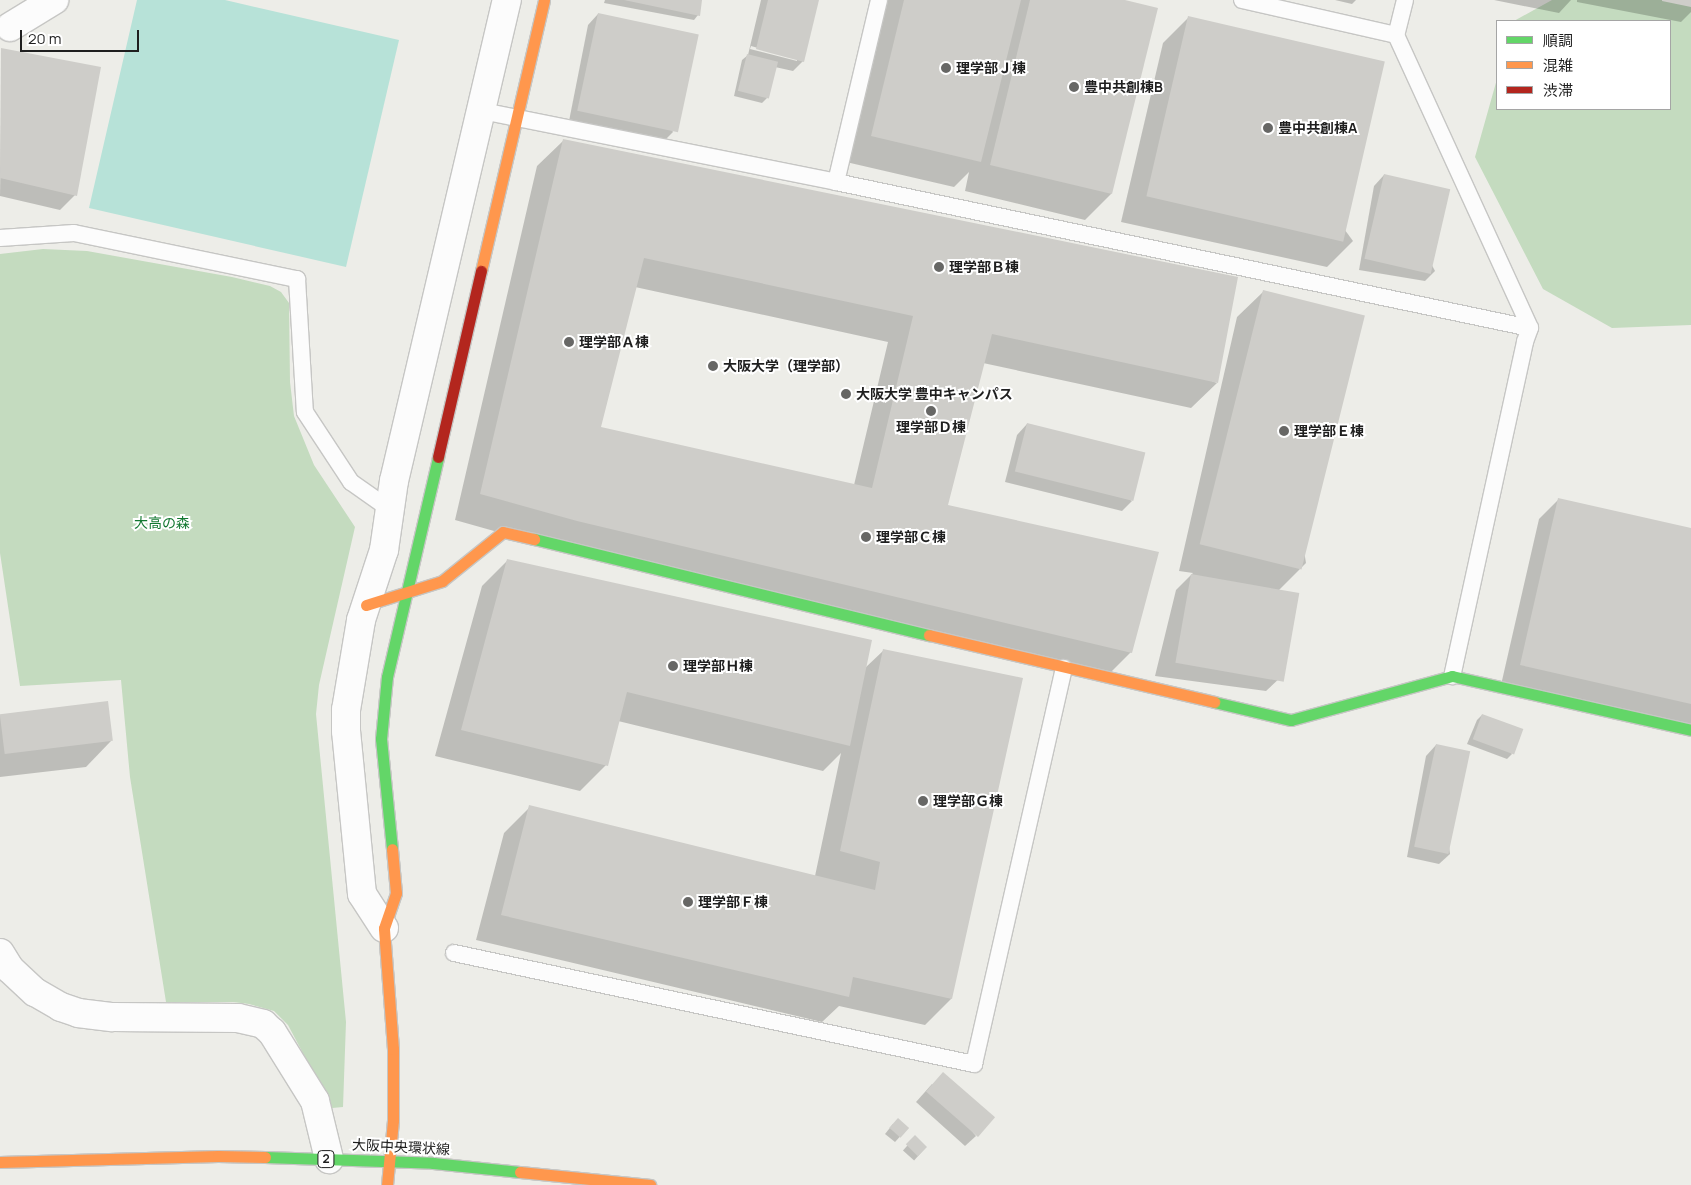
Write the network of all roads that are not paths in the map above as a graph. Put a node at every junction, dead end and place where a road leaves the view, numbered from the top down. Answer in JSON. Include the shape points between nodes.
{"nodes":[{"id":1,"x":54,"y":0,"type":"edge"},
{"id":2,"x":507,"y":0,"type":"edge"},
{"id":3,"x":544,"y":0,"type":"edge"},
{"id":4,"x":879,"y":0,"type":"edge"},
{"id":5,"x":1242,"y":0,"type":"edge"},
{"id":6,"x":1405,"y":0,"type":"edge"},
{"id":7,"x":10,"y":27,"type":"dead end"},
{"id":8,"x":1396,"y":35,"type":"junction"},
{"id":9,"x":482,"y":111,"type":"junction"},
{"id":10,"x":517,"y":118,"type":"junction"},
{"id":11,"x":836,"y":182,"type":"junction"},
{"id":12,"x":0,"y":238,"type":"edge"},
{"id":13,"x":1530,"y":328,"type":"junction"},
{"id":14,"x":388,"y":508,"type":"junction"},
{"id":15,"x":406,"y":592,"type":"junction"},
{"id":16,"x":366,"y":605,"type":"junction"},
{"id":17,"x":1064,"y":668,"type":"junction"},
{"id":18,"x":1452,"y":676,"type":"junction"},
{"id":19,"x":1691,"y":730,"type":"edge"},
{"id":20,"x":384,"y":928,"type":"junction"},
{"id":21,"x":0,"y":953,"type":"edge"},
{"id":22,"x":454,"y":953,"type":"dead end"},
{"id":23,"x":329,"y":1159,"type":"junction"},
{"id":24,"x":389,"y":1161,"type":"junction"},
{"id":25,"x":0,"y":1162,"type":"edge"},
{"id":26,"x":387,"y":1185,"type":"edge"},
{"id":27,"x":650,"y":1185,"type":"edge"}],
"edges":[{"from":1,"to":7,"type":"street"},
{"from":2,"to":9,"type":"street"},
{"from":3,"to":10,"type":"street"},
{"from":4,"to":11,"type":"lane"},
{"from":5,"to":8,"type":"lane"},
{"from":6,"to":8,"type":"lane"},
{"from":8,"to":13,"type":"lane"},
{"from":9,"to":10,"type":"lane"},
{"from":9,"to":14,"type":"street"},
{"from":10,"to":11,"type":"lane"},
{"from":10,"to":15,"type":"street"},
{"from":11,"to":13,"type":"lane"},
{"from":12,"to":14,"type":"lane","via":[[74,233],[297,279],[305,412],[351,482]]},
{"from":13,"to":18,"type":"lane"},
{"from":14,"to":16,"type":"street","via":[[384,550]]},
{"from":15,"to":16,"type":"street"},
{"from":15,"to":17,"type":"street","via":[[442,581],[503,532]]},
{"from":15,"to":20,"type":"street","via":[[389,667],[382,721],[396,893]]},
{"from":16,"to":20,"type":"street","via":[[352,668],[346,731],[362,894]]},
{"from":17,"to":18,"type":"street","via":[[1290,720]]},
{"from":17,"to":22,"type":"lane","via":[[974,1064]]},
{"from":18,"to":19,"type":"street"},
{"from":20,"to":24,"type":"street","via":[[393,1049],[393,1120]]},
{"from":21,"to":23,"type":"street","via":[[10,969],[35,992],[78,1013],[112,1018],[238,1018],[263,1024],[272,1032],[315,1101]]},
{"from":23,"to":24,"type":"street","name":"大阪中央環状線","number":"2"},
{"from":23,"to":25,"type":"street","name":"大阪中央環状線","number":"2","via":[[218,1156]]},
{"from":24,"to":26,"type":"street"},
{"from":24,"to":27,"type":"street","name":"大阪中央環状線","number":"2"}]}
